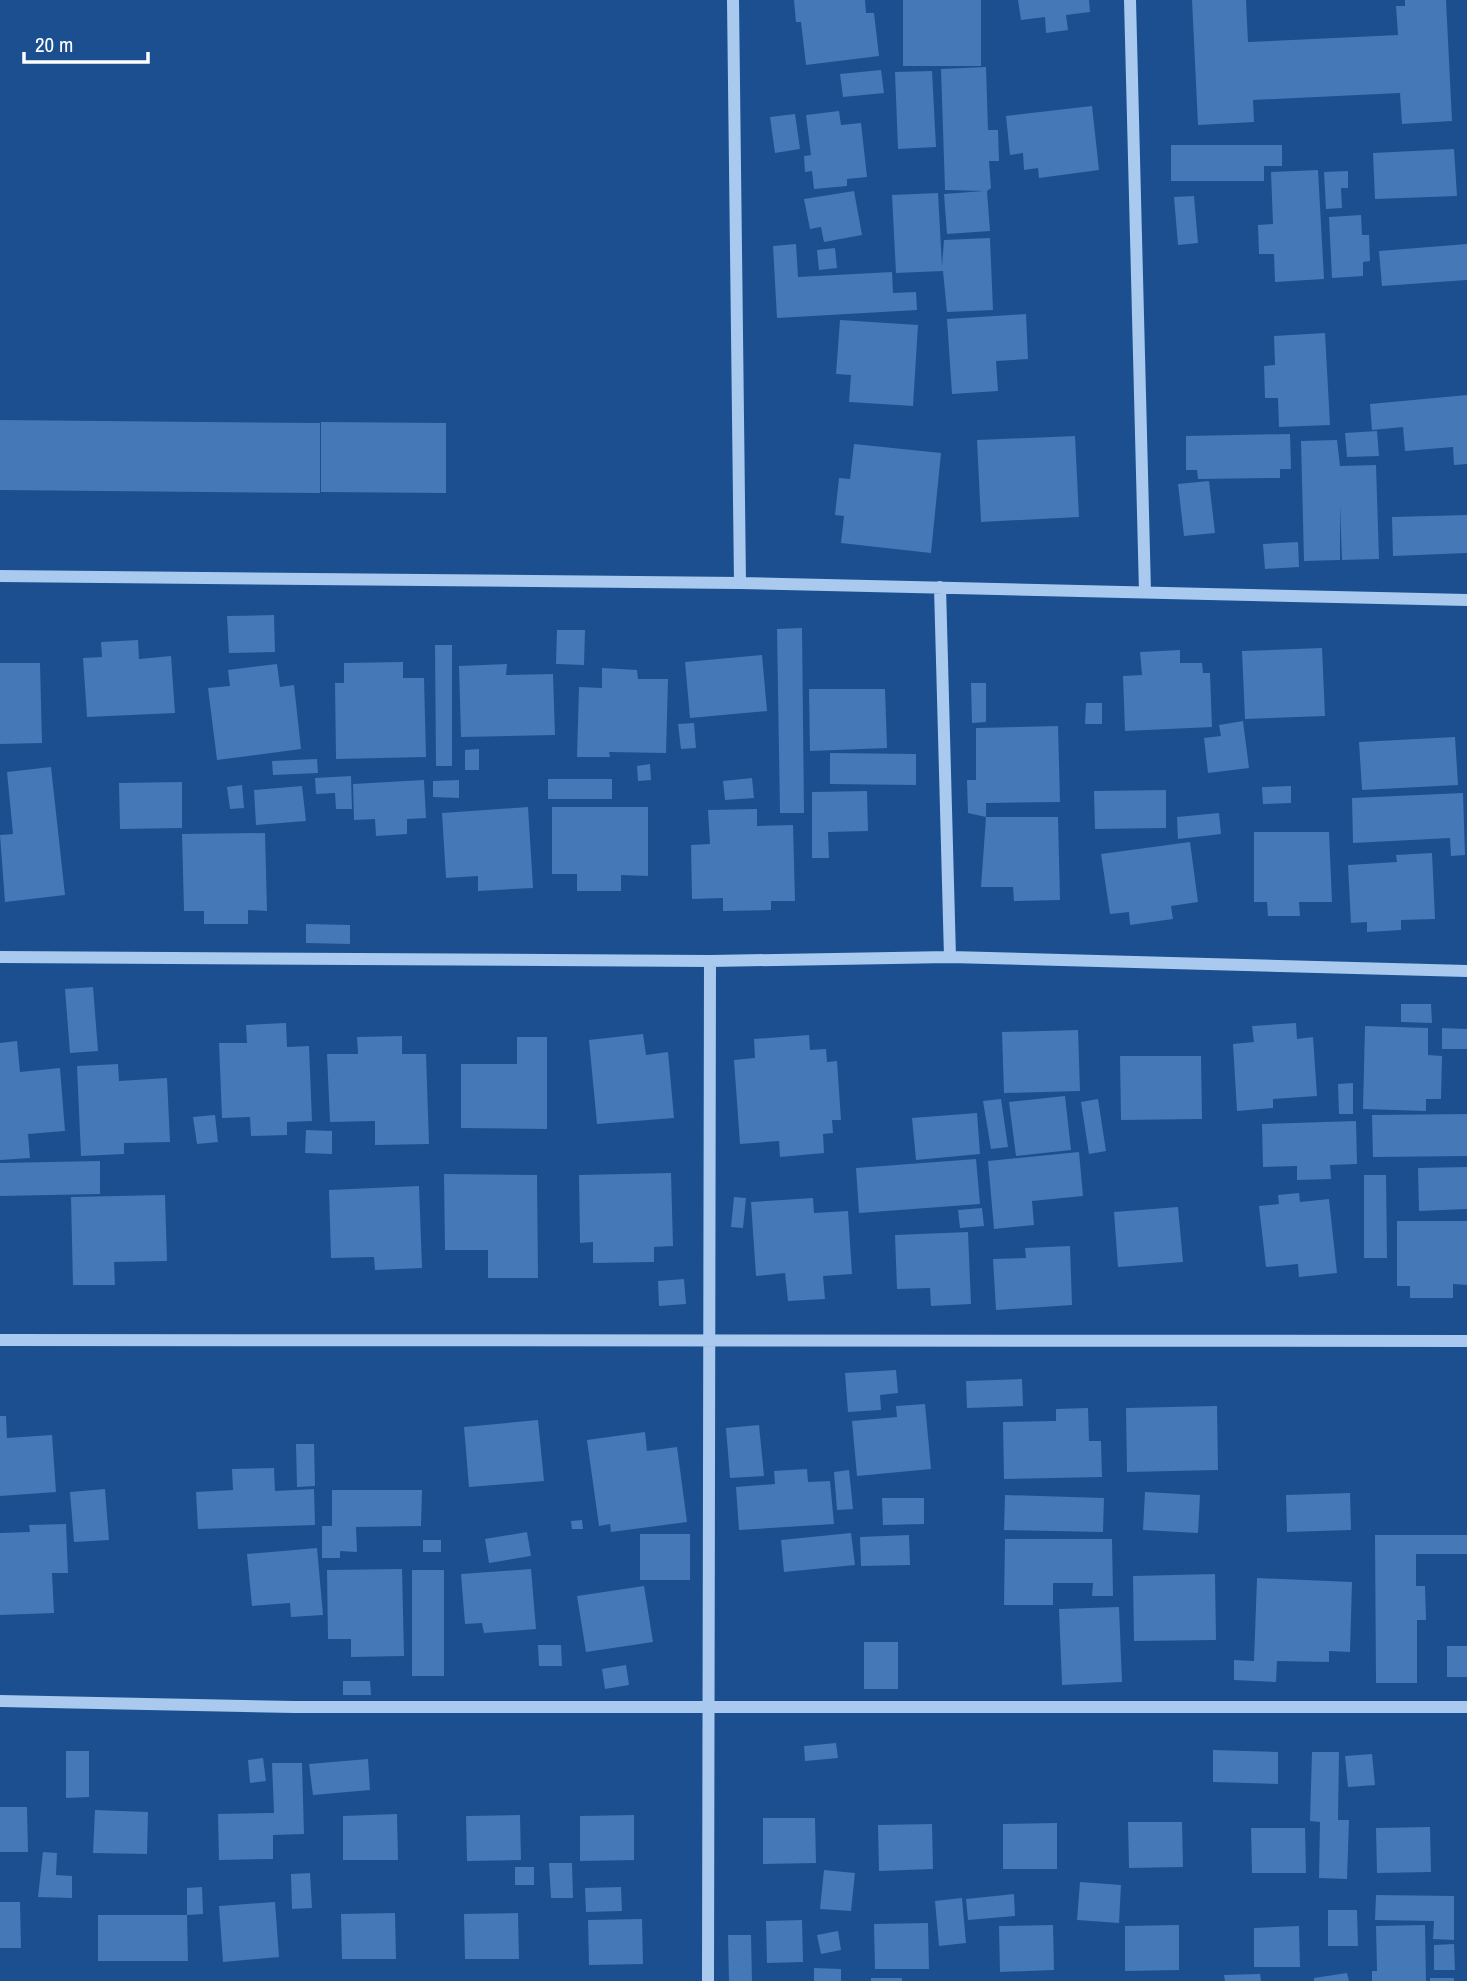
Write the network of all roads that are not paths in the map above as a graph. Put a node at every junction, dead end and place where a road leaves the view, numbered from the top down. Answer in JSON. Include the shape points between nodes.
{"nodes":[{"id":1,"x":733,"y":0,"type":"edge"},
{"id":2,"x":1130,"y":0,"type":"edge"},
{"id":3,"x":0,"y":576,"type":"edge"},
{"id":4,"x":740,"y":583,"type":"junction"},
{"id":5,"x":940,"y":587,"type":"junction"},
{"id":6,"x":1145,"y":592,"type":"junction"},
{"id":7,"x":1467,"y":600,"type":"edge"},
{"id":8,"x":0,"y":957,"type":"edge"},
{"id":9,"x":950,"y":957,"type":"junction"},
{"id":10,"x":710,"y":961,"type":"junction"},
{"id":11,"x":1467,"y":971,"type":"edge"},
{"id":12,"x":0,"y":1339,"type":"edge"},
{"id":13,"x":1467,"y":1341,"type":"edge"},
{"id":14,"x":709,"y":1342,"type":"junction"},
{"id":15,"x":0,"y":1701,"type":"edge"},
{"id":16,"x":708,"y":1706,"type":"junction"},
{"id":17,"x":1467,"y":1707,"type":"edge"},
{"id":18,"x":708,"y":1981,"type":"edge"}],
"edges":[{"from":1,"to":4,"type":"street"},
{"from":2,"to":6,"type":"street"},
{"from":3,"to":4,"type":"street"},
{"from":4,"to":5,"type":"street"},
{"from":5,"to":6,"type":"street"},
{"from":5,"to":9,"type":"street"},
{"from":6,"to":7,"type":"street"},
{"from":8,"to":10,"type":"street"},
{"from":9,"to":10,"type":"street"},
{"from":9,"to":11,"type":"street"},
{"from":10,"to":14,"type":"street"},
{"from":12,"to":14,"type":"street"},
{"from":13,"to":14,"type":"street"},
{"from":14,"to":16,"type":"street"},
{"from":15,"to":16,"type":"street","via":[[295,1707]]},
{"from":16,"to":17,"type":"street"},
{"from":16,"to":18,"type":"street"}]}
